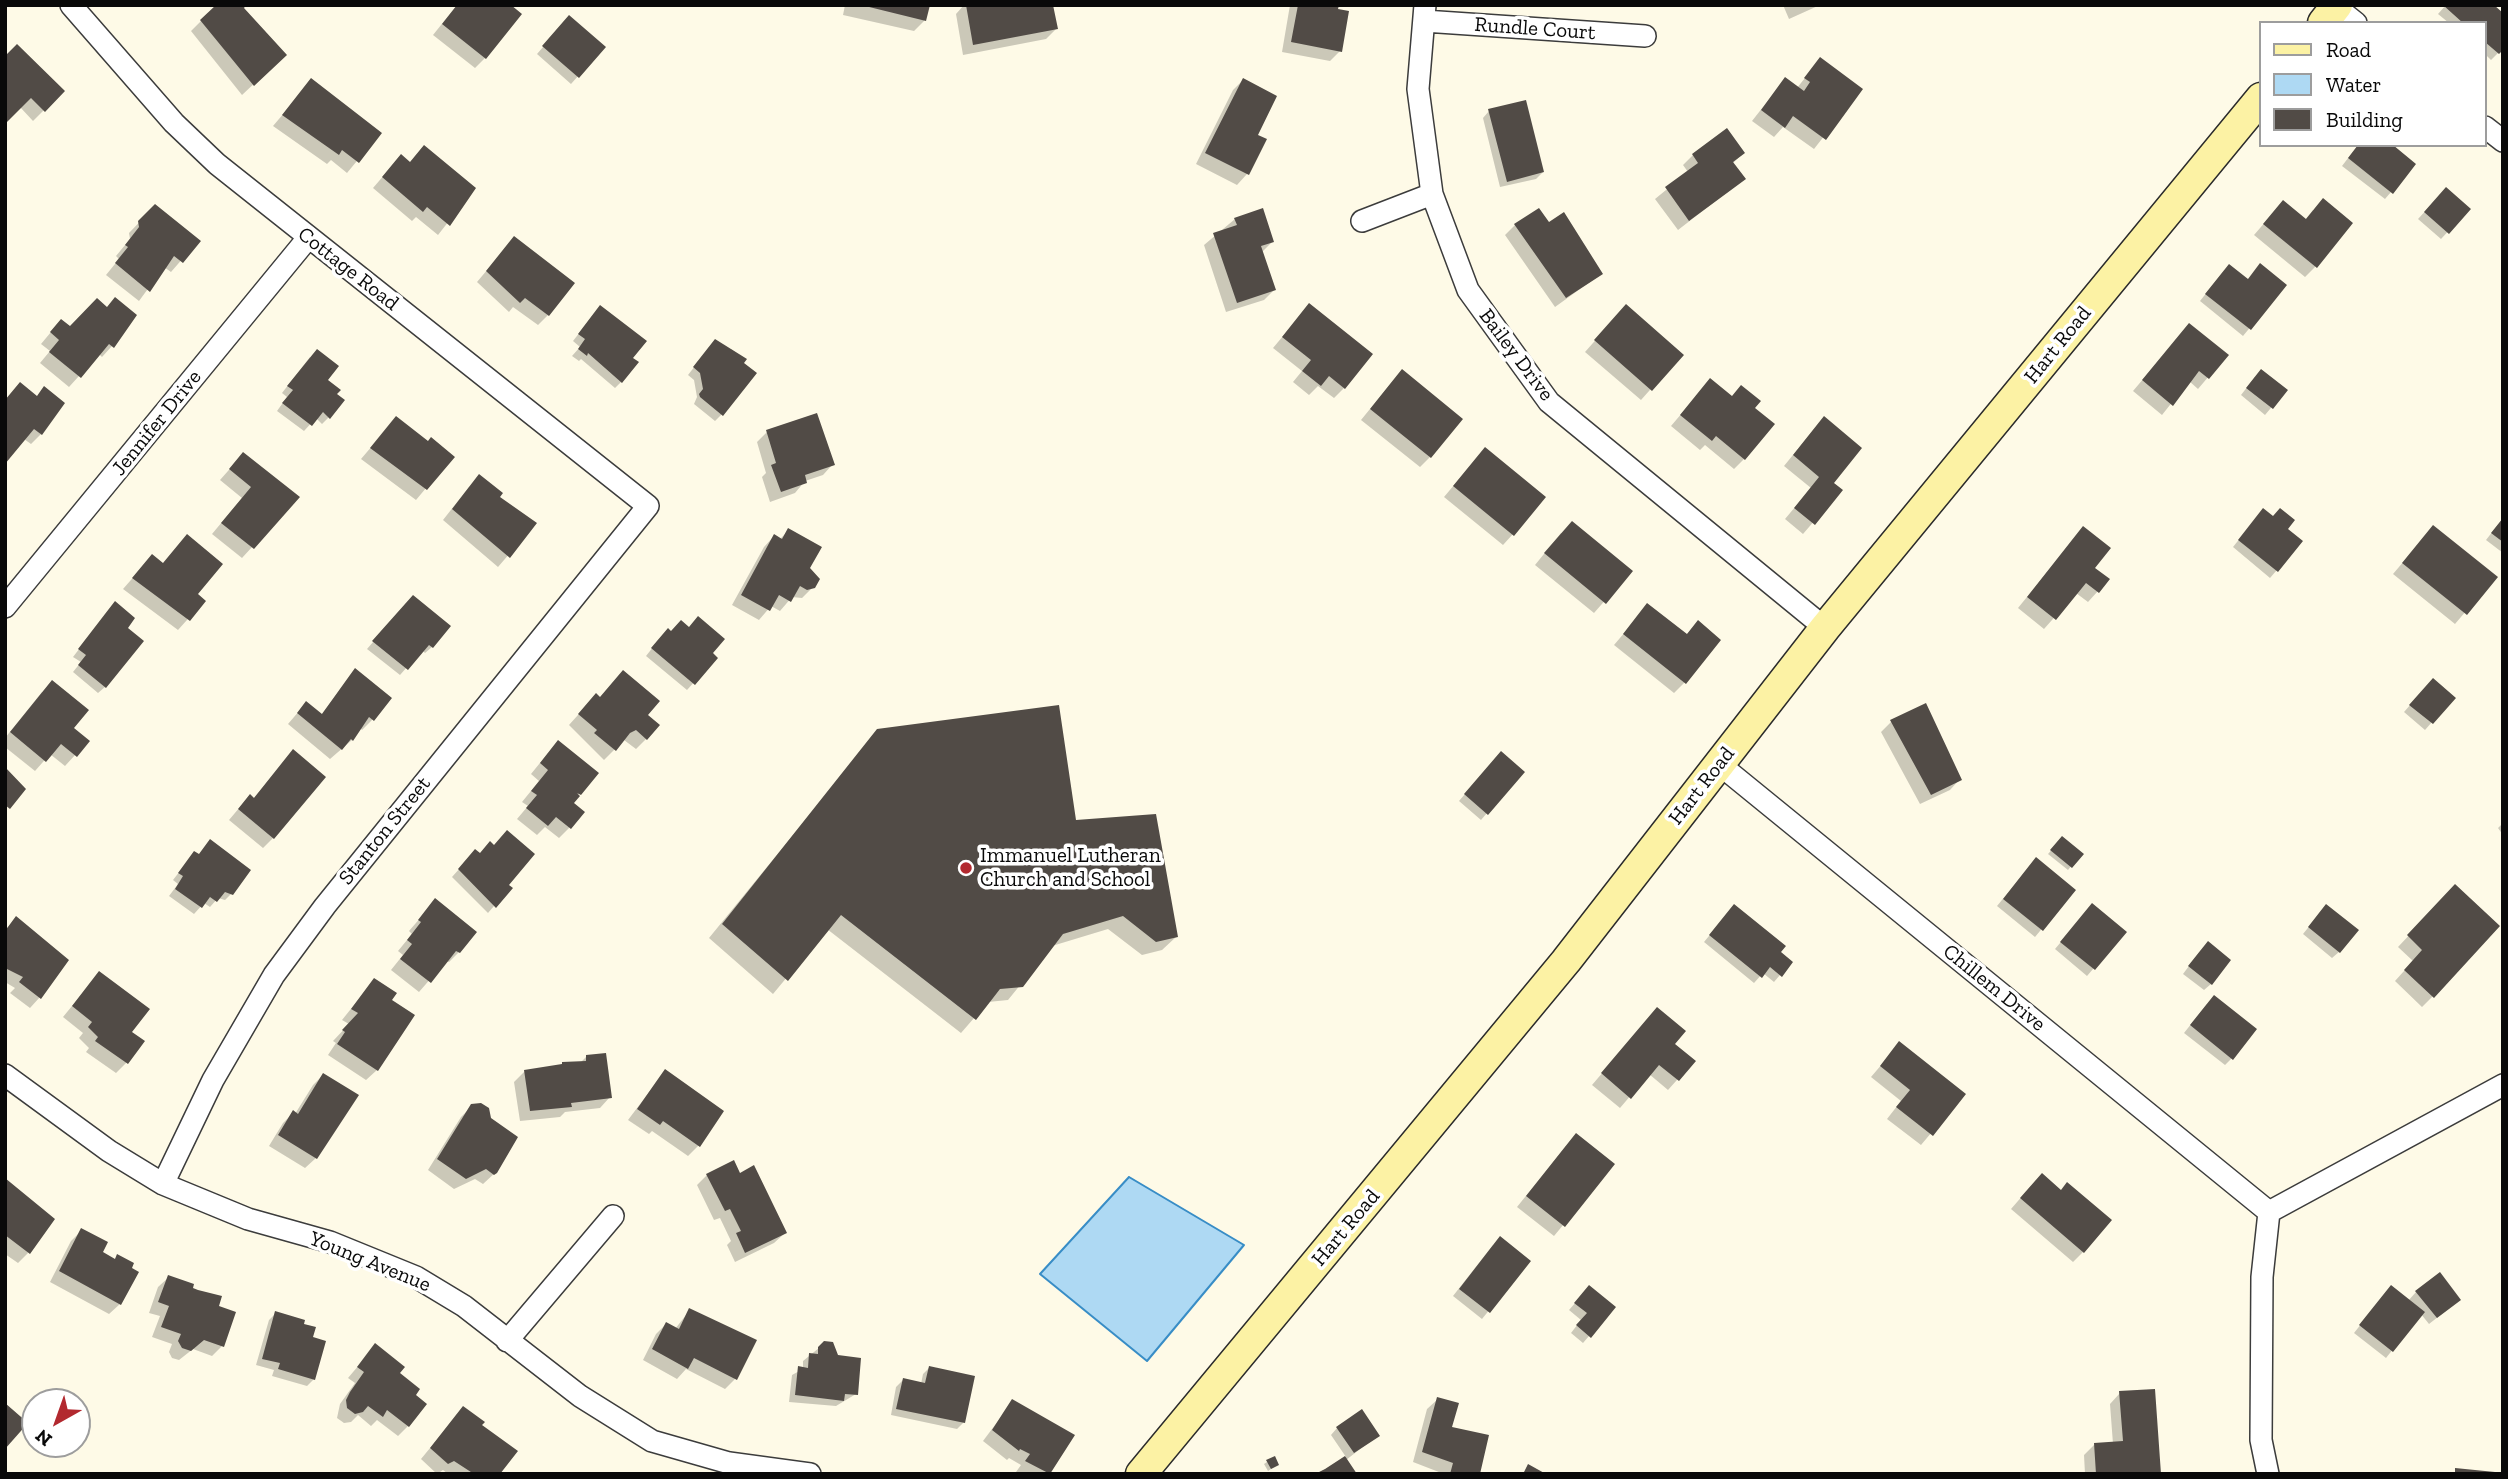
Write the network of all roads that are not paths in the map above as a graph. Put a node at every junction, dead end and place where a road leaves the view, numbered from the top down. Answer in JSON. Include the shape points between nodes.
{"nodes":[{"id":1,"x":71,"y":5,"type":"edge"},
{"id":2,"x":1424,"y":13,"type":"edge"},
{"id":3,"x":1645,"y":36,"type":"dead end"},
{"id":4,"x":2260,"y":99,"type":"edge"},
{"id":5,"x":2487,"y":129,"type":"edge"},
{"id":6,"x":2503,"y":141,"type":"edge"},
{"id":7,"x":1432,"y":194,"type":"junction"},
{"id":8,"x":1362,"y":221,"type":"dead end"},
{"id":9,"x":308,"y":238,"type":"junction"},
{"id":10,"x":648,"y":506,"type":"joint"},
{"id":11,"x":5,"y":607,"type":"edge"},
{"id":12,"x":1825,"y":628,"type":"junction"},
{"id":13,"x":1719,"y":764,"type":"junction"},
{"id":14,"x":5,"y":1075,"type":"edge"},
{"id":15,"x":2503,"y":1084,"type":"edge"},
{"id":16,"x":163,"y":1184,"type":"junction"},
{"id":17,"x":2269,"y":1212,"type":"junction"},
{"id":18,"x":613,"y":1216,"type":"dead end"},
{"id":19,"x":508,"y":1341,"type":"junction"},
{"id":20,"x":810,"y":1474,"type":"edge"},
{"id":21,"x":1141,"y":1474,"type":"edge"},
{"id":22,"x":2268,"y":1474,"type":"edge"}],
"edges":[{"from":1,"to":9,"type":"street","name":"Cottage Road","via":[[174,123]]},
{"from":2,"to":3,"type":"street","name":"Rundle Court"},
{"from":2,"to":7,"type":"street","name":"Bailey Drive","via":[[1418,89]]},
{"from":4,"to":12,"type":"street","name":"Hart Road"},
{"from":5,"to":6,"type":"street"},
{"from":7,"to":8,"type":"street"},
{"from":7,"to":12,"type":"street","name":"Bailey Drive","via":[[1468,290],[1549,402]]},
{"from":9,"to":10,"type":"street","name":"Cottage Road"},
{"from":9,"to":11,"type":"street","name":"Jennifer Drive"},
{"from":10,"to":16,"type":"street","name":"Stanton Street","via":[[274,975],[213,1080]]},
{"from":12,"to":13,"type":"street","name":"Hart Road"},
{"from":13,"to":17,"type":"street","name":"Chillem Drive"},
{"from":13,"to":21,"type":"street","name":"Hart Road","via":[[1566,961]]},
{"from":14,"to":16,"type":"street","name":"Young Avenue","via":[[109,1151]]},
{"from":15,"to":17,"type":"street"},
{"from":16,"to":19,"type":"street","name":"Young Avenue","via":[[248,1219],[330,1242],[416,1277],[464,1306]]},
{"from":17,"to":22,"type":"street","via":[[2262,1277],[2261,1426]]},
{"from":18,"to":19,"type":"street"},
{"from":19,"to":20,"type":"street","name":"Young Avenue","via":[[652,1441],[729,1464]]}]}
